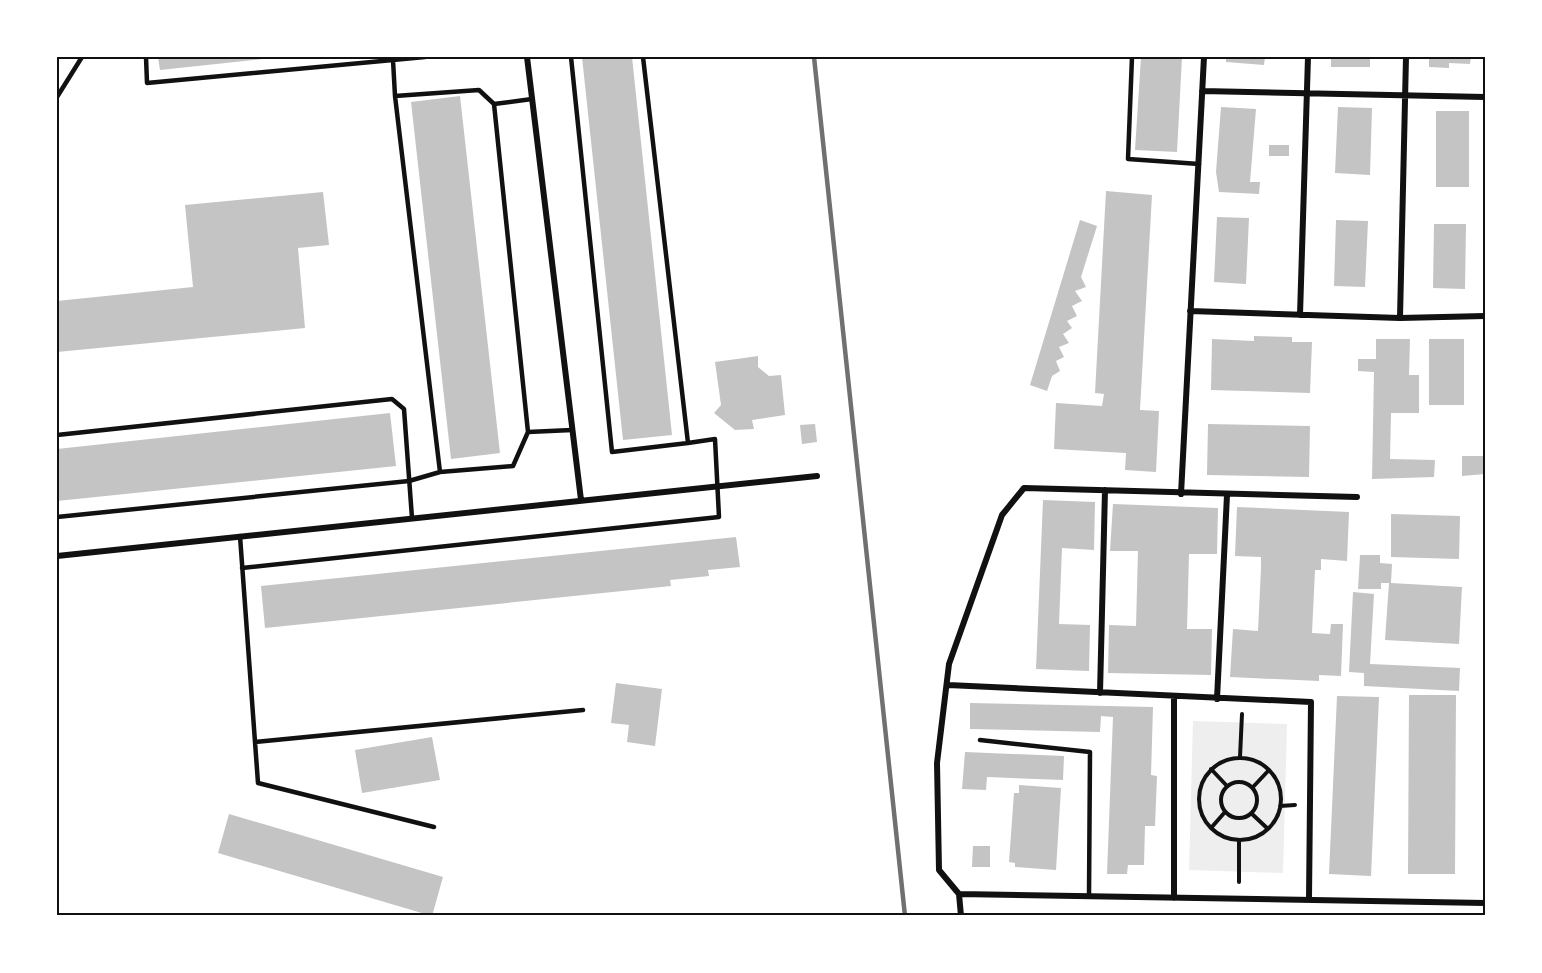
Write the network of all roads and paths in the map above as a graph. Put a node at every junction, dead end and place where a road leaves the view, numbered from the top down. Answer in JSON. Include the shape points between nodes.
{"nodes":[{"id":1,"x":82,"y":57,"type":"edge"},
{"id":2,"x":146,"y":57,"type":"edge"},
{"id":3,"x":425,"y":57,"type":"edge"},
{"id":4,"x":527,"y":57,"type":"edge"},
{"id":5,"x":571,"y":57,"type":"edge"},
{"id":6,"x":643,"y":57,"type":"edge"},
{"id":7,"x":1132,"y":57,"type":"edge"},
{"id":8,"x":1204,"y":57,"type":"edge"},
{"id":9,"x":1308,"y":57,"type":"edge"},
{"id":10,"x":1406,"y":57,"type":"edge"},
{"id":11,"x":393,"y":60,"type":"junction"},
{"id":12,"x":1202,"y":91,"type":"junction"},
{"id":13,"x":1307,"y":94,"type":"junction"},
{"id":14,"x":395,"y":96,"type":"junction"},
{"id":15,"x":57,"y":97,"type":"edge"},
{"id":16,"x":1405,"y":97,"type":"junction"},
{"id":17,"x":1485,"y":97,"type":"edge"},
{"id":18,"x":532,"y":99,"type":"junction"},
{"id":19,"x":494,"y":104,"type":"junction"},
{"id":20,"x":1199,"y":164,"type":"junction"},
{"id":21,"x":1190,"y":312,"type":"junction"},
{"id":22,"x":1300,"y":315,"type":"junction"},
{"id":23,"x":1485,"y":316,"type":"edge"},
{"id":24,"x":1400,"y":318,"type":"junction"},
{"id":25,"x":572,"y":430,"type":"junction"},
{"id":26,"x":528,"y":432,"type":"junction"},
{"id":27,"x":57,"y":435,"type":"edge"},
{"id":28,"x":687,"y":443,"type":"junction"},
{"id":29,"x":440,"y":472,"type":"junction"},
{"id":30,"x":817,"y":476,"type":"dead end"},
{"id":31,"x":409,"y":481,"type":"junction"},
{"id":32,"x":719,"y":486,"type":"junction"},
{"id":33,"x":1106,"y":490,"type":"junction"},
{"id":34,"x":1181,"y":494,"type":"junction"},
{"id":35,"x":1227,"y":495,"type":"junction"},
{"id":36,"x":1357,"y":497,"type":"dead end"},
{"id":37,"x":581,"y":500,"type":"junction"},
{"id":38,"x":57,"y":517,"type":"edge"},
{"id":39,"x":412,"y":518,"type":"junction"},
{"id":40,"x":240,"y":536,"type":"junction"},
{"id":41,"x":57,"y":556,"type":"edge"},
{"id":42,"x":242,"y":568,"type":"junction"},
{"id":43,"x":948,"y":685,"type":"junction"},
{"id":44,"x":1100,"y":693,"type":"junction"},
{"id":45,"x":1174,"y":697,"type":"junction"},
{"id":46,"x":1218,"y":699,"type":"junction"},
{"id":47,"x":1242,"y":699,"type":"junction"},
{"id":48,"x":583,"y":710,"type":"dead end"},
{"id":49,"x":980,"y":740,"type":"dead end"},
{"id":50,"x":255,"y":742,"type":"junction"},
{"id":51,"x":1240,"y":757,"type":"junction"},
{"id":52,"x":1211,"y":769,"type":"junction"},
{"id":53,"x":1269,"y":770,"type":"junction"},
{"id":54,"x":1227,"y":786,"type":"junction"},
{"id":55,"x":1253,"y":787,"type":"junction"},
{"id":56,"x":1225,"y":812,"type":"junction"},
{"id":57,"x":1251,"y":813,"type":"junction"},
{"id":58,"x":434,"y":827,"type":"dead end"},
{"id":59,"x":1211,"y":828,"type":"junction"},
{"id":60,"x":1268,"y":829,"type":"junction"},
{"id":61,"x":1239,"y":841,"type":"junction"},
{"id":62,"x":958,"y":894,"type":"junction"},
{"id":63,"x":1089,"y":896,"type":"junction"},
{"id":64,"x":1174,"y":898,"type":"junction"},
{"id":65,"x":1239,"y":899,"type":"junction"},
{"id":66,"x":1309,"y":899,"type":"junction"},
{"id":67,"x":1485,"y":903,"type":"edge"},
{"id":68,"x":961,"y":916,"type":"edge"}],
"edges":[{"from":1,"to":15,"type":"lane"},
{"from":2,"to":11,"type":"lane","via":[[147,83]]},
{"from":3,"to":11,"type":"lane"},
{"from":4,"to":18,"type":"street"},
{"from":5,"to":28,"type":"lane","via":[[612,452]]},
{"from":6,"to":28,"type":"lane"},
{"from":7,"to":20,"type":"lane","via":[[1128,159]]},
{"from":8,"to":12,"type":"street"},
{"from":9,"to":13,"type":"street"},
{"from":10,"to":16,"type":"street"},
{"from":11,"to":14,"type":"lane"},
{"from":12,"to":13,"type":"street"},
{"from":12,"to":20,"type":"street"},
{"from":13,"to":16,"type":"street"},
{"from":13,"to":22,"type":"street"},
{"from":14,"to":19,"type":"lane","via":[[479,90]]},
{"from":14,"to":29,"type":"lane"},
{"from":16,"to":17,"type":"street"},
{"from":16,"to":24,"type":"street"},
{"from":18,"to":19,"type":"lane"},
{"from":18,"to":25,"type":"street"},
{"from":19,"to":26,"type":"lane"},
{"from":20,"to":21,"type":"street"},
{"from":21,"to":22,"type":"street"},
{"from":21,"to":34,"type":"street"},
{"from":22,"to":24,"type":"street"},
{"from":23,"to":24,"type":"street"},
{"from":25,"to":26,"type":"lane"},
{"from":25,"to":37,"type":"street"},
{"from":26,"to":29,"type":"lane","via":[[513,466]]},
{"from":27,"to":31,"type":"lane","via":[[392,399],[404,409]]},
{"from":28,"to":32,"type":"lane","via":[[715,439]]},
{"from":29,"to":31,"type":"lane"},
{"from":30,"to":32,"type":"street"},
{"from":31,"to":38,"type":"lane"},
{"from":31,"to":39,"type":"lane"},
{"from":32,"to":37,"type":"street"},
{"from":32,"to":42,"type":"lane","via":[[719,517]]},
{"from":33,"to":34,"type":"street"},
{"from":33,"to":43,"type":"street","via":[[1024,488],[1002,515],[949,664]]},
{"from":33,"to":44,"type":"street"},
{"from":34,"to":35,"type":"street"},
{"from":35,"to":36,"type":"street"},
{"from":35,"to":46,"type":"street"},
{"from":37,"to":39,"type":"street"},
{"from":39,"to":40,"type":"street"},
{"from":40,"to":41,"type":"street"},
{"from":40,"to":42,"type":"lane"},
{"from":42,"to":50,"type":"lane"},
{"from":43,"to":44,"type":"street"},
{"from":43,"to":62,"type":"street","via":[[937,763],[939,870]]},
{"from":44,"to":45,"type":"street"},
{"from":45,"to":46,"type":"street"},
{"from":45,"to":64,"type":"street"},
{"from":46,"to":47,"type":"street"},
{"from":47,"to":51,"type":"path"},
{"from":47,"to":66,"type":"street","via":[[1311,702]]},
{"from":48,"to":50,"type":"lane"},
{"from":49,"to":63,"type":"lane","via":[[1090,752]]},
{"from":50,"to":58,"type":"lane","via":[[258,783]]},
{"from":51,"to":52,"type":"path","via":[[1227,759]]},
{"from":51,"to":53,"type":"path","via":[[1253,759]]},
{"from":52,"to":54,"type":"path"},
{"from":52,"to":59,"type":"path","via":[[1200,785],[1198,798],[1200,811]]},
{"from":53,"to":55,"type":"path"},
{"from":53,"to":60,"type":"path","via":[[1281,800],[1279,812]]},
{"from":54,"to":55,"type":"path","via":[[1238,781]]},
{"from":54,"to":56,"type":"path","via":[[1221,796]]},
{"from":55,"to":57,"type":"path","via":[[1258,803]]},
{"from":56,"to":57,"type":"path","via":[[1240,818]]},
{"from":56,"to":59,"type":"path"},
{"from":57,"to":60,"type":"path"},
{"from":59,"to":61,"type":"path"},
{"from":60,"to":61,"type":"path","via":[[1252,839]]},
{"from":61,"to":65,"type":"path"},
{"from":62,"to":63,"type":"street"},
{"from":62,"to":68,"type":"street"},
{"from":63,"to":64,"type":"street"},
{"from":64,"to":65,"type":"street"},
{"from":65,"to":66,"type":"street"},
{"from":66,"to":67,"type":"street"}]}
